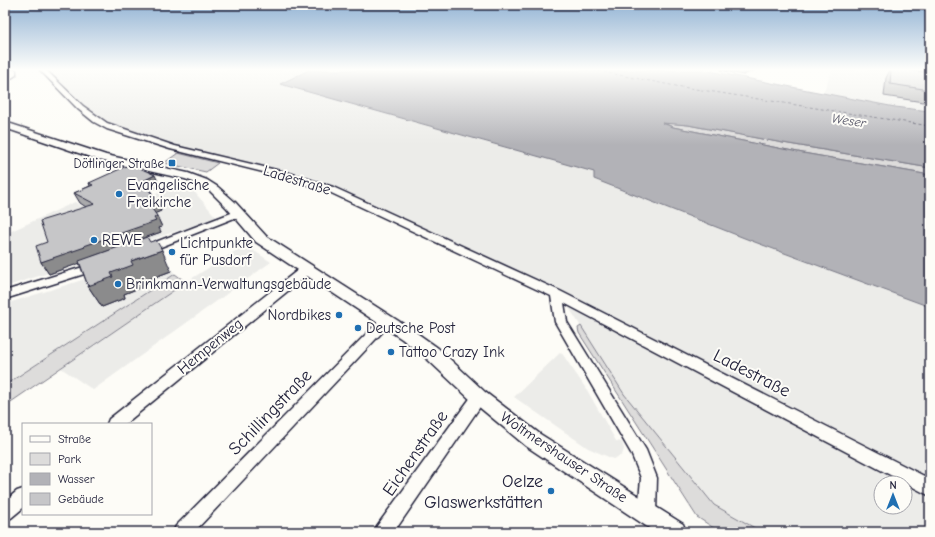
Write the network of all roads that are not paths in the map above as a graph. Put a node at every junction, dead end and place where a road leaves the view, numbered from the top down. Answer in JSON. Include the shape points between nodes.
{"nodes":[{"id":1,"x":69,"y":95,"type":"edge"},
{"id":2,"x":5,"y":126,"type":"edge"},
{"id":3,"x":239,"y":213,"type":"junction"},
{"id":4,"x":132,"y":254,"type":"edge"},
{"id":5,"x":103,"y":265,"type":"edge"},
{"id":6,"x":307,"y":269,"type":"junction"},
{"id":7,"x":556,"y":294,"type":"junction"},
{"id":8,"x":5,"y":295,"type":"edge"},
{"id":9,"x":387,"y":320,"type":"junction"},
{"id":10,"x":480,"y":397,"type":"junction"},
{"id":11,"x":115,"y":423,"type":"edge"},
{"id":12,"x":930,"y":488,"type":"edge"},
{"id":13,"x":22,"y":498,"type":"edge"},
{"id":14,"x":5,"y":512,"type":"edge"},
{"id":15,"x":647,"y":513,"type":"junction"},
{"id":16,"x":182,"y":532,"type":"edge"},
{"id":17,"x":384,"y":532,"type":"edge"},
{"id":18,"x":675,"y":532,"type":"edge"}],
"edges":[{"from":1,"to":7,"type":"street","name":"Ladestraße","via":[[103,124],[170,148],[274,172],[317,185]]},
{"from":2,"to":3,"type":"street","name":"Woltmershauser Straße","via":[[103,158],[203,182]]},
{"from":3,"to":4,"type":"street"},
{"from":3,"to":6,"type":"street","name":"Woltmershauser Straße","via":[[261,239]]},
{"from":5,"to":8,"type":"street"},
{"from":6,"to":9,"type":"street","name":"Woltmershauser Straße"},
{"from":6,"to":11,"type":"street","name":"Hempenweg"},
{"from":7,"to":12,"type":"street","name":"Ladestraße"},
{"from":7,"to":15,"type":"street","via":[[561,322],[638,450],[649,478]]},
{"from":9,"to":10,"type":"street","name":"Woltmershauser Straße","via":[[432,353]]},
{"from":9,"to":16,"type":"street","name":"Schillingstraße"},
{"from":10,"to":15,"type":"street","name":"Woltmershauser Straße","via":[[534,440]]},
{"from":10,"to":17,"type":"street","name":"Eichenstraße"},
{"from":13,"to":14,"type":"street"},
{"from":15,"to":18,"type":"street","name":"Woltmershauser Straße"}]}
